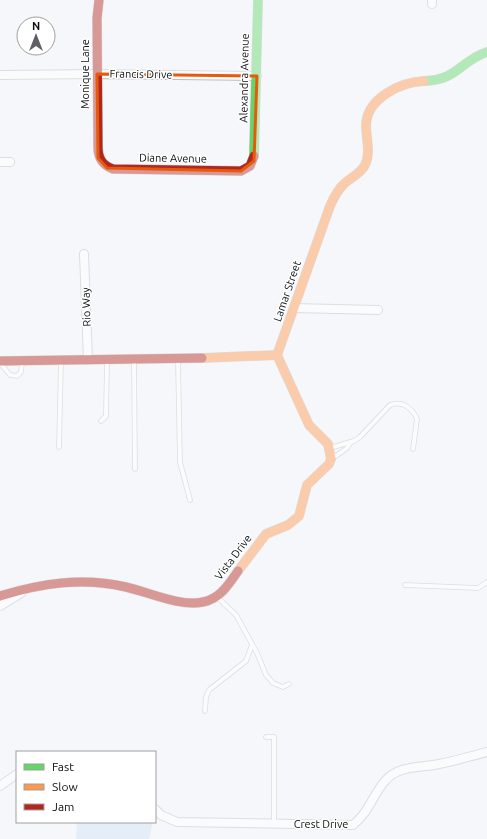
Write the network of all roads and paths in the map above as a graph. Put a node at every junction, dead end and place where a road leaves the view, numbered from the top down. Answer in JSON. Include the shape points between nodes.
{"nodes":[{"id":1,"x":99,"y":0,"type":"edge"},
{"id":2,"x":258,"y":0,"type":"edge"},
{"id":3,"x":487,"y":52,"type":"edge"},
{"id":4,"x":97,"y":74,"type":"junction"},
{"id":5,"x":0,"y":75,"type":"edge"},
{"id":6,"x":257,"y":76,"type":"junction"},
{"id":7,"x":98,"y":147,"type":"joint"},
{"id":8,"x":254,"y":157,"type":"joint"},
{"id":9,"x":0,"y":162,"type":"edge"},
{"id":10,"x":10,"y":162,"type":"dead end"},
{"id":11,"x":84,"y":254,"type":"dead end"},
{"id":12,"x":294,"y":308,"type":"junction"},
{"id":13,"x":378,"y":310,"type":"dead end"},
{"id":14,"x":277,"y":355,"type":"junction"},
{"id":15,"x":134,"y":359,"type":"junction"},
{"id":16,"x":180,"y":359,"type":"junction"},
{"id":17,"x":61,"y":360,"type":"junction"},
{"id":18,"x":88,"y":360,"type":"junction"},
{"id":19,"x":107,"y":360,"type":"junction"},
{"id":20,"x":22,"y":361,"type":"junction"},
{"id":21,"x":0,"y":362,"type":"edge"},
{"id":22,"x":101,"y":421,"type":"dead end"},
{"id":23,"x":351,"y":442,"type":"junction"},
{"id":24,"x":59,"y":447,"type":"dead end"},
{"id":25,"x":413,"y":449,"type":"dead end"},
{"id":26,"x":330,"y":452,"type":"junction"},
{"id":27,"x":135,"y":469,"type":"dead end"},
{"id":28,"x":190,"y":500,"type":"dead end"},
{"id":29,"x":487,"y":582,"type":"edge"},
{"id":30,"x":405,"y":585,"type":"dead end"},
{"id":31,"x":30,"y":587,"type":"junction"},
{"id":32,"x":0,"y":596,"type":"edge"},
{"id":33,"x":217,"y":596,"type":"junction"},
{"id":34,"x":0,"y":606,"type":"edge"},
{"id":35,"x":252,"y":644,"type":"junction"},
{"id":36,"x":289,"y":684,"type":"dead end"},
{"id":37,"x":205,"y":711,"type":"dead end"},
{"id":38,"x":266,"y":737,"type":"dead end"},
{"id":39,"x":487,"y":752,"type":"edge"},
{"id":40,"x":16,"y":775,"type":"edge"},
{"id":41,"x":0,"y":786,"type":"edge"},
{"id":42,"x":156,"y":810,"type":"edge"},
{"id":43,"x":274,"y":824,"type":"junction"}],
"edges":[{"from":1,"to":4,"type":"street","name":"Monique Lane"},
{"from":2,"to":6,"type":"street","name":"Alexandra Avenue"},
{"from":3,"to":12,"type":"street","name":"Lamar Street","via":[[445,79],[401,85],[376,104],[369,113],[366,123],[367,161],[336,193],[328,209]]},
{"from":4,"to":5,"type":"street","name":"Francis Drive"},
{"from":4,"to":6,"type":"street","name":"Francis Drive"},
{"from":4,"to":7,"type":"street","name":"Monique Lane"},
{"from":6,"to":8,"type":"street","name":"Alexandra Avenue"},
{"from":7,"to":8,"type":"street","name":"Diane Avenue","via":[[98,158],[101,163],[113,169],[241,172],[250,166]]},
{"from":9,"to":10,"type":"street"},
{"from":11,"to":18,"type":"street","name":"Rio Way"},
{"from":12,"to":13,"type":"street"},
{"from":12,"to":14,"type":"street","name":"Lamar Street"},
{"from":14,"to":16,"type":"street"},
{"from":14,"to":26,"type":"street","via":[[309,425],[328,444]]},
{"from":15,"to":16,"type":"street"},
{"from":15,"to":19,"type":"street"},
{"from":15,"to":27,"type":"lane"},
{"from":16,"to":28,"type":"lane","via":[[179,448],[184,484]]},
{"from":17,"to":18,"type":"street"},
{"from":17,"to":20,"type":"street"},
{"from":17,"to":24,"type":"lane"},
{"from":18,"to":19,"type":"street"},
{"from":19,"to":22,"type":"lane","via":[[106,416]]},
{"from":20,"to":21,"type":"street"},
{"from":20,"to":21,"type":"lane","via":[[21,372],[17,376],[10,375]]},
{"from":23,"to":25,"type":"lane","via":[[365,432],[390,405],[400,403],[410,408],[417,419]]},
{"from":23,"to":26,"type":"lane"},
{"from":23,"to":26,"type":"lane","via":[[336,456]]},
{"from":26,"to":33,"type":"street","name":"Vista Drive","via":[[328,464],[307,485],[300,516],[288,525],[266,534],[222,593]]},
{"from":29,"to":30,"type":"lane","via":[[478,588]]},
{"from":31,"to":32,"type":"street","name":"Vista Drive"},
{"from":31,"to":33,"type":"street","name":"Vista Drive","via":[[86,581],[192,604],[205,602]]},
{"from":31,"to":34,"type":"street"},
{"from":33,"to":35,"type":"lane","via":[[236,615]]},
{"from":35,"to":36,"type":"lane","via":[[270,680],[283,687]]},
{"from":35,"to":37,"type":"lane","via":[[246,661],[209,690]]},
{"from":38,"to":43,"type":"lane","via":[[274,737]]},
{"from":39,"to":43,"type":"street","name":"Crest Drive","via":[[395,772],[384,780],[363,816],[353,825]]},
{"from":40,"to":41,"type":"street"},
{"from":42,"to":43,"type":"street","name":"Crest Drive","via":[[177,822]]}]}
